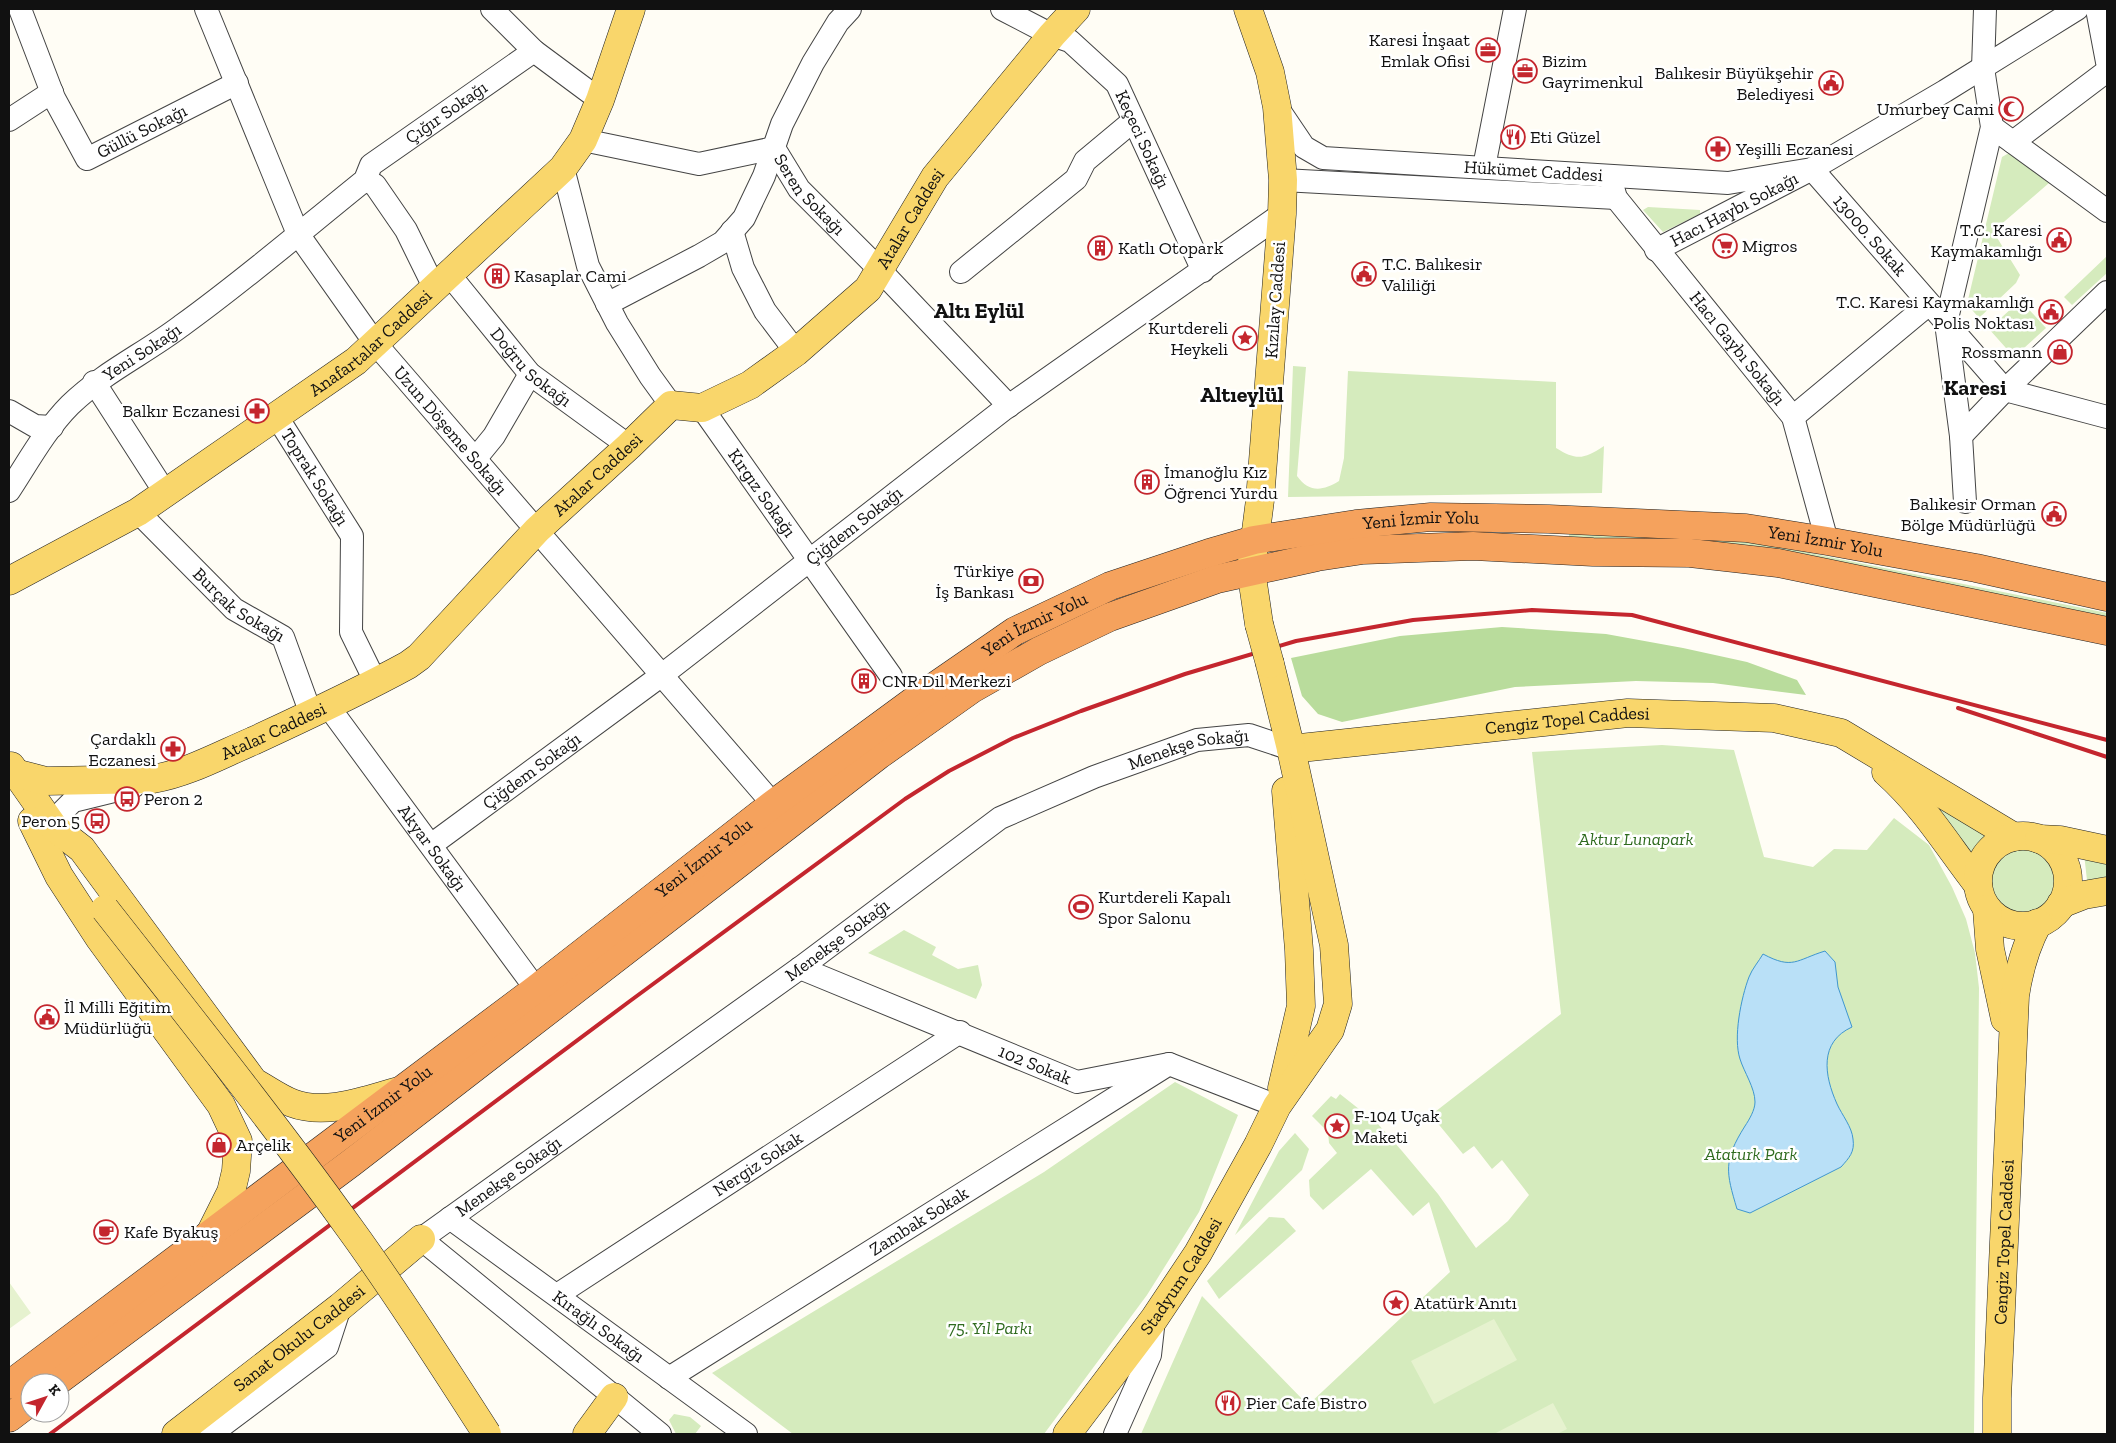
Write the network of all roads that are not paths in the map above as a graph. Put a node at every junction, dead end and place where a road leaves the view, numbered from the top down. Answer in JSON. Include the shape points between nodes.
{"nodes":[{"id":1,"x":20,"y":9,"type":"edge"},
{"id":2,"x":206,"y":9,"type":"edge"},
{"id":3,"x":492,"y":9,"type":"edge"},
{"id":4,"x":631,"y":9,"type":"edge"},
{"id":5,"x":848,"y":9,"type":"edge"},
{"id":6,"x":1002,"y":9,"type":"edge"},
{"id":7,"x":1076,"y":9,"type":"edge"},
{"id":8,"x":1248,"y":9,"type":"edge"},
{"id":9,"x":1515,"y":9,"type":"edge"},
{"id":10,"x":1985,"y":9,"type":"edge"},
{"id":11,"x":2077,"y":9,"type":"edge"},
{"id":12,"x":2097,"y":9,"type":"edge"},
{"id":13,"x":1052,"y":35,"type":"junction"},
{"id":14,"x":534,"y":51,"type":"junction"},
{"id":15,"x":2107,"y":62,"type":"edge"},
{"id":16,"x":1983,"y":68,"type":"junction"},
{"id":17,"x":2107,"y":71,"type":"edge"},
{"id":18,"x":237,"y":83,"type":"junction"},
{"id":19,"x":52,"y":92,"type":"junction"},
{"id":20,"x":600,"y":100,"type":"junction"},
{"id":21,"x":1278,"y":107,"type":"junction"},
{"id":22,"x":9,"y":120,"type":"edge"},
{"id":23,"x":1133,"y":121,"type":"junction"},
{"id":24,"x":1992,"y":128,"type":"junction"},
{"id":25,"x":583,"y":140,"type":"junction"},
{"id":26,"x":2013,"y":142,"type":"junction"},
{"id":27,"x":774,"y":148,"type":"junction"},
{"id":28,"x":1484,"y":167,"type":"junction"},
{"id":29,"x":563,"y":168,"type":"junction"},
{"id":30,"x":1812,"y":169,"type":"junction"},
{"id":31,"x":1610,"y":177,"type":"junction"},
{"id":32,"x":365,"y":180,"type":"junction"},
{"id":33,"x":1282,"y":180,"type":"junction"},
{"id":34,"x":1616,"y":198,"type":"junction"},
{"id":35,"x":2107,"y":211,"type":"edge"},
{"id":36,"x":1282,"y":214,"type":"junction"},
{"id":37,"x":732,"y":231,"type":"junction"},
{"id":38,"x":298,"y":234,"type":"junction"},
{"id":39,"x":1656,"y":250,"type":"junction"},
{"id":40,"x":880,"y":270,"type":"junction"},
{"id":41,"x":1203,"y":271,"type":"junction"},
{"id":42,"x":961,"y":272,"type":"dead end"},
{"id":43,"x":441,"y":280,"type":"junction"},
{"id":44,"x":2107,"y":292,"type":"edge"},
{"id":45,"x":607,"y":304,"type":"junction"},
{"id":46,"x":1929,"y":304,"type":"junction"},
{"id":47,"x":1946,"y":323,"type":"junction"},
{"id":48,"x":375,"y":343,"type":"junction"},
{"id":49,"x":796,"y":352,"type":"junction"},
{"id":50,"x":530,"y":374,"type":"junction"},
{"id":51,"x":94,"y":382,"type":"junction"},
{"id":52,"x":2005,"y":390,"type":"junction"},
{"id":53,"x":671,"y":405,"type":"junction"},
{"id":54,"x":1009,"y":406,"type":"junction"},
{"id":55,"x":702,"y":408,"type":"junction"},
{"id":56,"x":9,"y":411,"type":"edge"},
{"id":57,"x":277,"y":417,"type":"junction"},
{"id":58,"x":1793,"y":417,"type":"junction"},
{"id":59,"x":2107,"y":417,"type":"edge"},
{"id":60,"x":52,"y":427,"type":"junction"},
{"id":61,"x":1961,"y":436,"type":"junction"},
{"id":62,"x":629,"y":446,"type":"junction"},
{"id":63,"x":476,"y":458,"type":"junction"},
{"id":64,"x":9,"y":491,"type":"edge"},
{"id":65,"x":166,"y":494,"type":"junction"},
{"id":66,"x":1966,"y":502,"type":"dead end"},
{"id":67,"x":138,"y":512,"type":"junction"},
{"id":68,"x":537,"y":530,"type":"junction"},
{"id":69,"x":1254,"y":540,"type":"junction"},
{"id":70,"x":1827,"y":541,"type":"junction"},
{"id":71,"x":811,"y":560,"type":"junction"},
{"id":72,"x":1251,"y":570,"type":"junction"},
{"id":73,"x":9,"y":581,"type":"edge"},
{"id":74,"x":2107,"y":597,"type":"edge"},
{"id":75,"x":2107,"y":631,"type":"edge"},
{"id":76,"x":662,"y":675,"type":"junction"},
{"id":77,"x":891,"y":676,"type":"dead end"},
{"id":78,"x":376,"y":682,"type":"junction"},
{"id":79,"x":320,"y":710,"type":"junction"},
{"id":80,"x":1842,"y":733,"type":"junction"},
{"id":81,"x":1291,"y":749,"type":"junction"},
{"id":82,"x":11,"y":777,"type":"edge"},
{"id":83,"x":153,"y":779,"type":"junction"},
{"id":84,"x":773,"y":804,"type":"junction"},
{"id":85,"x":43,"y":825,"type":"junction"},
{"id":86,"x":2026,"y":838,"type":"junction"},
{"id":87,"x":431,"y":846,"type":"junction"},
{"id":88,"x":2107,"y":850,"type":"edge"},
{"id":89,"x":2107,"y":891,"type":"edge"},
{"id":90,"x":1983,"y":897,"type":"junction"},
{"id":91,"x":2061,"y":904,"type":"junction"},
{"id":92,"x":2038,"y":923,"type":"junction"},
{"id":93,"x":800,"y":968,"type":"junction"},
{"id":94,"x":536,"y":989,"type":"junction"},
{"id":95,"x":960,"y":1032,"type":"junction"},
{"id":96,"x":2011,"y":1050,"type":"junction"},
{"id":97,"x":1169,"y":1064,"type":"junction"},
{"id":98,"x":254,"y":1082,"type":"junction"},
{"id":99,"x":403,"y":1090,"type":"junction"},
{"id":100,"x":220,"y":1105,"type":"junction"},
{"id":101,"x":1277,"y":1106,"type":"junction"},
{"id":102,"x":450,"y":1218,"type":"junction"},
{"id":103,"x":209,"y":1236,"type":"junction"},
{"id":104,"x":421,"y":1239,"type":"junction"},
{"id":105,"x":557,"y":1295,"type":"junction"},
{"id":106,"x":340,"y":1307,"type":"junction"},
{"id":107,"x":1154,"y":1320,"type":"junction"},
{"id":108,"x":68,"y":1373,"type":"edge"},
{"id":109,"x":669,"y":1378,"type":"junction"},
{"id":110,"x":9,"y":1385,"type":"edge"},
{"id":111,"x":614,"y":1397,"type":"junction"},
{"id":112,"x":20,"y":1410,"type":"edge"},
{"id":113,"x":9,"y":1418,"type":"edge"},
{"id":114,"x":176,"y":1434,"type":"edge"},
{"id":115,"x":211,"y":1434,"type":"edge"},
{"id":116,"x":487,"y":1434,"type":"edge"},
{"id":117,"x":587,"y":1434,"type":"edge"},
{"id":118,"x":660,"y":1434,"type":"edge"},
{"id":119,"x":746,"y":1434,"type":"edge"},
{"id":120,"x":1067,"y":1434,"type":"edge"},
{"id":121,"x":1115,"y":1434,"type":"edge"},
{"id":122,"x":1997,"y":1434,"type":"edge"}],
"edges":[{"from":1,"to":19,"type":"street","name":"Güllü Sokağı"},
{"from":2,"to":18,"type":"street","name":"Uzun Döşeme Sokağı"},
{"from":3,"to":14,"type":"street"},
{"from":4,"to":20,"type":"main road","name":"Anafartalar Caddesi"},
{"from":5,"to":27,"type":"street","via":[[813,63],[782,124]]},
{"from":6,"to":13,"type":"street","name":"Keçeci Sokağı"},
{"from":7,"to":13,"type":"main road","name":"Atalar Caddesi"},
{"from":8,"to":21,"type":"main road","name":"Kızılay Caddesi","via":[[1270,72]]},
{"from":9,"to":28,"type":"street"},
{"from":10,"to":16,"type":"street"},
{"from":11,"to":16,"type":"street","name":"Hacı Haybı Sokağı"},
{"from":12,"to":15,"type":"street"},
{"from":13,"to":23,"type":"street","name":"Keçeci Sokağı","via":[[1070,41],[1117,84]]},
{"from":13,"to":40,"type":"main road","name":"Atalar Caddesi","via":[[935,177]]},
{"from":14,"to":20,"type":"street"},
{"from":14,"to":32,"type":"street","name":"Çığır Sokağı","via":[[372,165]]},
{"from":16,"to":24,"type":"street"},
{"from":16,"to":30,"type":"street","name":"Hacı Haybı Sokağı"},
{"from":17,"to":26,"type":"street"},
{"from":18,"to":19,"type":"street","name":"Güllü Sokağı","via":[[88,159]]},
{"from":18,"to":38,"type":"street","name":"Uzun Döşeme Sokağı"},
{"from":19,"to":22,"type":"street"},
{"from":20,"to":25,"type":"main road","name":"Anafartalar Caddesi"},
{"from":21,"to":28,"type":"street","name":"Hükümet Caddesi","via":[[1304,147],[1323,158]]},
{"from":21,"to":33,"type":"main road","name":"Kızılay Caddesi"},
{"from":23,"to":41,"type":"street","name":"Keçeci Sokağı"},
{"from":23,"to":42,"type":"street","via":[[1085,162],[1076,179]]},
{"from":24,"to":26,"type":"street"},
{"from":24,"to":47,"type":"street"},
{"from":25,"to":27,"type":"street","name":"Seren Sokağı","via":[[699,164]]},
{"from":25,"to":29,"type":"main road","name":"Anafartalar Caddesi"},
{"from":26,"to":35,"type":"street"},
{"from":27,"to":37,"type":"street","via":[[744,218]]},
{"from":27,"to":40,"type":"street","name":"Seren Sokağı","via":[[799,189]]},
{"from":28,"to":31,"type":"street","name":"Hükümet Caddesi"},
{"from":29,"to":43,"type":"main road","name":"Anafartalar Caddesi"},
{"from":29,"to":45,"type":"street","via":[[588,266]]},
{"from":30,"to":31,"type":"street","name":"Hükümet Caddesi","via":[[1728,183]]},
{"from":30,"to":39,"type":"street","name":"Hacı Haybı Sokağı"},
{"from":30,"to":46,"type":"street","name":"13000. Sokak"},
{"from":31,"to":34,"type":"street","name":"Hacı Gaybı Sokağı"},
{"from":32,"to":38,"type":"street","name":"Çığır Sokağı"},
{"from":32,"to":43,"type":"street","via":[[376,185]]},
{"from":33,"to":34,"type":"street"},
{"from":33,"to":36,"type":"main road","name":"Kızılay Caddesi"},
{"from":34,"to":39,"type":"street","name":"Hacı Gaybı Sokağı"},
{"from":36,"to":41,"type":"street","name":"Çiğdem Sokağı"},
{"from":36,"to":69,"type":"main road","name":"Kızılay Caddesi","via":[[1260,500]]},
{"from":37,"to":45,"type":"street","via":[[722,242],[699,256]]},
{"from":37,"to":49,"type":"street","via":[[743,268],[765,311]]},
{"from":38,"to":48,"type":"street","name":"Uzun Döşeme Sokağı"},
{"from":38,"to":51,"type":"street","name":"Yeni Sokağı","via":[[180,328]]},
{"from":39,"to":58,"type":"street","name":"Hacı Gaybı Sokağı"},
{"from":40,"to":49,"type":"main road","name":"Atalar Caddesi","via":[[868,289]]},
{"from":40,"to":54,"type":"street","name":"Seren Sokağı"},
{"from":41,"to":54,"type":"street","name":"Çiğdem Sokağı"},
{"from":43,"to":48,"type":"main road","name":"Anafartalar Caddesi"},
{"from":43,"to":50,"type":"street","name":"Doğru Sokağı"},
{"from":44,"to":52,"type":"street"},
{"from":45,"to":53,"type":"street"},
{"from":46,"to":47,"type":"street","name":"13000. Sokak"},
{"from":46,"to":58,"type":"street"},
{"from":47,"to":52,"type":"street","name":"13000. Sokak"},
{"from":47,"to":61,"type":"street"},
{"from":48,"to":57,"type":"main road","name":"Anafartalar Caddesi","via":[[356,361]]},
{"from":48,"to":63,"type":"street","name":"Uzun Döşeme Sokağı"},
{"from":49,"to":55,"type":"main road","name":"Atalar Caddesi","via":[[750,385]]},
{"from":50,"to":62,"type":"street","name":"Doğru Sokağı"},
{"from":50,"to":63,"type":"street","via":[[494,436]]},
{"from":51,"to":60,"type":"street","name":"Yeni Sokağı","via":[[68,406]]},
{"from":51,"to":65,"type":"street"},
{"from":52,"to":59,"type":"street"},
{"from":52,"to":61,"type":"street"},
{"from":53,"to":55,"type":"main road"},
{"from":53,"to":62,"type":"main road","name":"Atalar Caddesi"},
{"from":54,"to":71,"type":"street","name":"Çiğdem Sokağı"},
{"from":55,"to":71,"type":"street","name":"Kırgız Sokağı"},
{"from":56,"to":60,"type":"street","via":[[35,426]]},
{"from":57,"to":65,"type":"main road","name":"Anafartalar Caddesi"},
{"from":57,"to":78,"type":"street","name":"Toprak Sokağı","via":[[352,536],[351,632]]},
{"from":58,"to":70,"type":"street","name":"Hacı Gaybı Sokağı"},
{"from":60,"to":64,"type":"street","name":"Yeni Sokağı"},
{"from":61,"to":66,"type":"street"},
{"from":62,"to":68,"type":"main road","name":"Atalar Caddesi"},
{"from":63,"to":68,"type":"street","name":"Uzun Döşeme Sokağı"},
{"from":65,"to":67,"type":"main road","name":"Anafartalar Caddesi"},
{"from":67,"to":73,"type":"main road","name":"Anafartalar Caddesi"},
{"from":67,"to":79,"type":"street","name":"Burçak Sokağı","via":[[234,609],[282,637]]},
{"from":68,"to":76,"type":"street","name":"Uzun Döşeme Sokağı"},
{"from":68,"to":78,"type":"main road","name":"Atalar Caddesi","via":[[419,657]]},
{"from":69,"to":70,"type":"highway","name":"Yeni İzmir Yolu","via":[[1356,524],[1431,518],[1549,519],[1746,528]]},
{"from":69,"to":72,"type":"main road","name":"Kızılay Caddesi"},
{"from":69,"to":84,"type":"highway","name":"Yeni İzmir Yolu","via":[[1110,586],[1015,631]]},
{"from":70,"to":74,"type":"highway","name":"Yeni İzmir Yolu","via":[[1976,568]]},
{"from":71,"to":76,"type":"street","name":"Çiğdem Sokağı"},
{"from":71,"to":77,"type":"street","name":"Kırgız Sokağı"},
{"from":72,"to":75,"type":"highway","name":"Yeni İzmir Yolu","via":[[1363,550],[1473,546],[1690,553],[1778,563]]},
{"from":72,"to":81,"type":"main road","name":"Kızılay Caddesi","bridge":true,"via":[[1259,624]]},
{"from":72,"to":108,"type":"highway","name":"Yeni İzmir Yolu","via":[[1110,617],[1039,651],[972,689],[871,761],[351,1163]]},
{"from":76,"to":84,"type":"street","name":"Uzun Döşeme Sokağı"},
{"from":76,"to":87,"type":"street","name":"Çiğdem Sokağı"},
{"from":78,"to":79,"type":"main road","name":"Atalar Caddesi"},
{"from":79,"to":83,"type":"main road","name":"Atalar Caddesi","via":[[197,766]]},
{"from":79,"to":87,"type":"street","name":"Akyar Sokağı"},
{"from":80,"to":81,"type":"main road","name":"Cengiz Topel Caddesi","via":[[1774,718],[1628,713]]},
{"from":80,"to":86,"type":"main road","name":"Cengiz Topel Caddesi"},
{"from":80,"to":90,"type":"main road","name":"Cengiz Topel Caddesi","via":[[1899,783],[1926,813]]},
{"from":81,"to":93,"type":"street","name":"Menekşe Sokağı","via":[[1249,735],[1197,740],[1085,780],[1000,818]]},
{"from":81,"to":101,"type":"main road","via":[[1286,793],[1301,1006]]},
{"from":81,"to":101,"type":"main road","name":"Kızılay Caddesi","via":[[1334,945],[1338,1004],[1330,1030]]},
{"from":82,"to":83,"type":"main road","name":"Atalar Caddesi","via":[[46,781]]},
{"from":82,"to":85,"type":"main road"},
{"from":83,"to":85,"type":"street","via":[[73,801]]},
{"from":84,"to":94,"type":"highway","name":"Yeni İzmir Yolu"},
{"from":85,"to":98,"type":"main road","via":[[82,849]]},
{"from":85,"to":100,"type":"main road","via":[[59,876],[100,939]]},
{"from":85,"to":116,"type":"main road","bridge":true,"via":[[352,1231]]},
{"from":86,"to":88,"type":"main road","via":[[2060,840]]},
{"from":86,"to":90,"type":"main road","name":"Cengiz Topel Caddesi","via":[[2001,841],[1987,854],[1979,872]]},
{"from":86,"to":91,"type":"main road","name":"Cengiz Topel Caddesi","via":[[2050,846],[2065,866],[2066,892]]},
{"from":87,"to":94,"type":"street","name":"Akyar Sokağı"},
{"from":89,"to":91,"type":"main road"},
{"from":90,"to":92,"type":"main road","name":"Cengiz Topel Caddesi","via":[[1995,916],[2010,924],[2027,926]]},
{"from":90,"to":96,"type":"main road","name":"Cengiz Topel Caddesi"},
{"from":91,"to":92,"type":"main road","name":"Cengiz Topel Caddesi"},
{"from":92,"to":96,"type":"main road","name":"Cengiz Topel Caddesi","via":[[2019,969]]},
{"from":93,"to":95,"type":"street","name":"102 Sokak"},
{"from":93,"to":102,"type":"street","name":"Menekşe Sokağı"},
{"from":94,"to":99,"type":"highway","name":"Yeni İzmir Yolu"},
{"from":95,"to":97,"type":"street","name":"102 Sokak","via":[[1078,1082]]},
{"from":95,"to":105,"type":"street","name":"Nergiz Sokak"},
{"from":96,"to":122,"type":"main road","name":"Cengiz Topel Caddesi"},
{"from":97,"to":101,"type":"street"},
{"from":97,"to":109,"type":"street","name":"Zambak Sokak"},
{"from":98,"to":99,"type":"main road","via":[[293,1103],[320,1107],[350,1105]]},
{"from":98,"to":100,"type":"main road","via":[[257,1096],[251,1108],[239,1114]]},
{"from":99,"to":103,"type":"highway","name":"Yeni İzmir Yolu"},
{"from":100,"to":103,"type":"main road","via":[[238,1141],[236,1171],[231,1192]]},
{"from":101,"to":107,"type":"main road","name":"Stadyum Caddesi","via":[[1198,1253]]},
{"from":102,"to":104,"type":"street","name":"Menekşe Sokağı"},
{"from":102,"to":105,"type":"street","name":"Kırağlı Sokağı"},
{"from":103,"to":110,"type":"highway","name":"Yeni İzmir Yolu"},
{"from":104,"to":106,"type":"main road","name":"Sanat Okulu Caddesi"},
{"from":104,"to":111,"type":"street"},
{"from":105,"to":109,"type":"street","name":"Kırağlı Sokağı"},
{"from":106,"to":114,"type":"main road","name":"Sanat Okulu Caddesi"},
{"from":106,"to":115,"type":"street","via":[[327,1347]]},
{"from":107,"to":120,"type":"main road","name":"Stadyum Caddesi"},
{"from":107,"to":121,"type":"street","via":[[1150,1355]]},
{"from":109,"to":119,"type":"street","name":"Kırağlı Sokağı"},
{"from":111,"to":117,"type":"main road"},
{"from":111,"to":118,"type":"street"},
{"from":112,"to":113,"type":"highway"}]}
